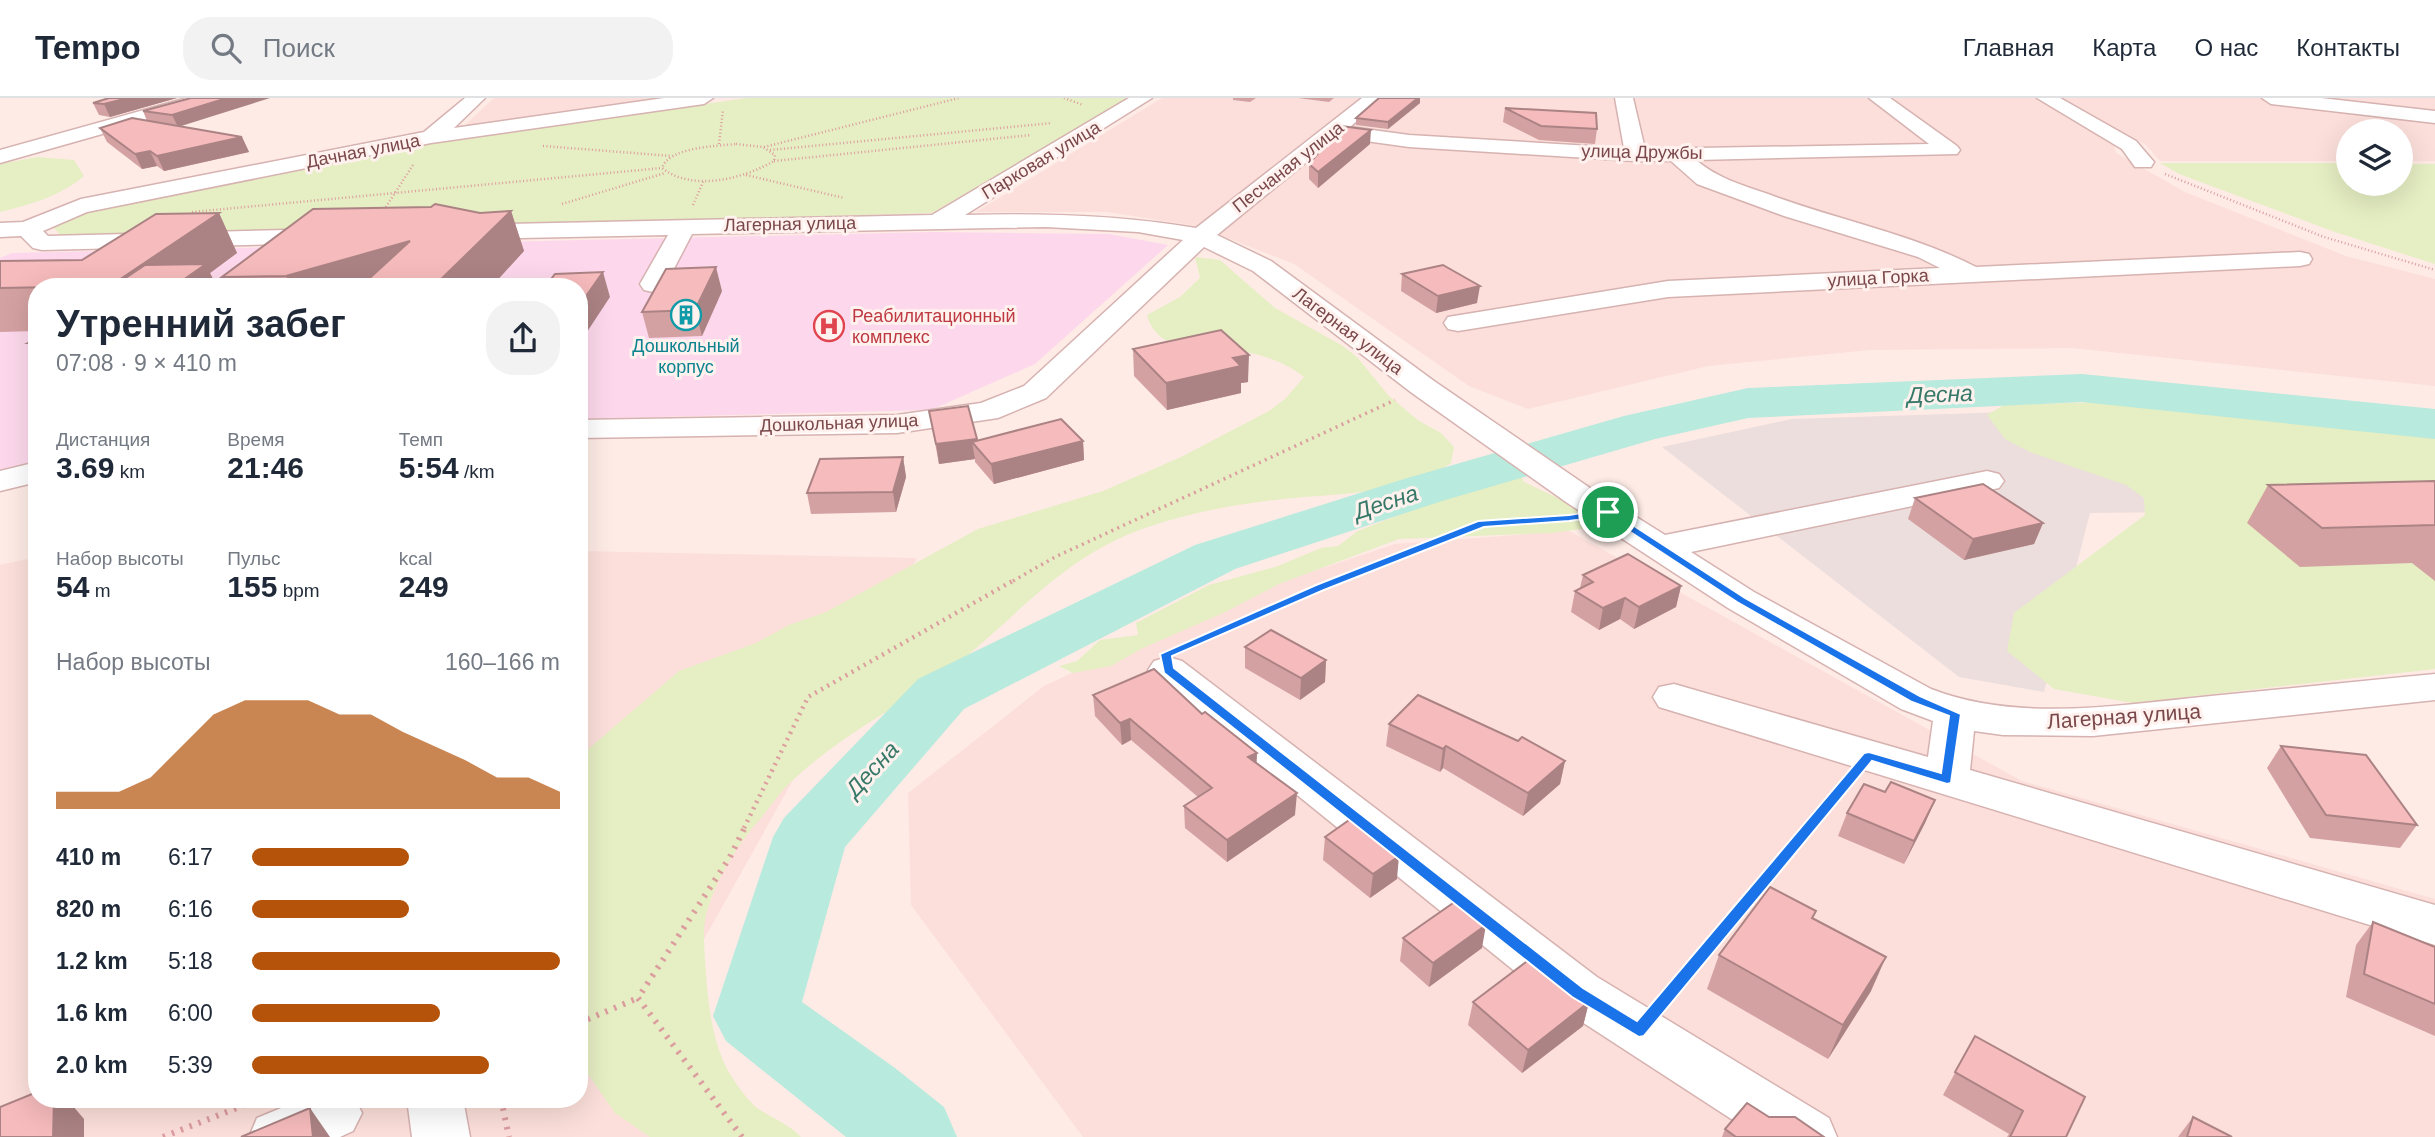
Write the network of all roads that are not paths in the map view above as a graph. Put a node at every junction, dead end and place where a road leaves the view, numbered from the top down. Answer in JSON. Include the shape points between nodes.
{"nodes":[{"id":1,"x":208,"y":98,"type":"edge"},
{"id":2,"x":476,"y":98,"type":"edge"},
{"id":3,"x":704,"y":98,"type":"edge"},
{"id":4,"x":1143,"y":98,"type":"edge"},
{"id":5,"x":1374,"y":98,"type":"edge"},
{"id":6,"x":1624,"y":98,"type":"edge"},
{"id":7,"x":1878,"y":98,"type":"edge"},
{"id":8,"x":2046,"y":98,"type":"edge"},
{"id":9,"x":2271,"y":98,"type":"edge"},
{"id":10,"x":2435,"y":117,"type":"edge"},
{"id":11,"x":1334,"y":131,"type":"junction"},
{"id":12,"x":431,"y":137,"type":"junction"},
{"id":13,"x":1676,"y":154,"type":"junction"},
{"id":14,"x":1636,"y":155,"type":"junction"},
{"id":15,"x":0,"y":157,"type":"edge"},
{"id":16,"x":2143,"y":162,"type":"road end"},
{"id":17,"x":939,"y":220,"type":"junction"},
{"id":18,"x":684,"y":227,"type":"junction"},
{"id":19,"x":0,"y":230,"type":"edge"},
{"id":20,"x":438,"y":233,"type":"edge"},
{"id":21,"x":369,"y":235,"type":"edge"},
{"id":22,"x":35,"y":236,"type":"junction"},
{"id":23,"x":1201,"y":236,"type":"junction"},
{"id":24,"x":2300,"y":258,"type":"dead end"},
{"id":25,"x":1971,"y":274,"type":"junction"},
{"id":26,"x":653,"y":284,"type":"dead end"},
{"id":27,"x":1458,"y":323,"type":"dead end"},
{"id":28,"x":588,"y":429,"type":"edge"},
{"id":29,"x":28,"y":474,"type":"edge"},
{"id":30,"x":0,"y":481,"type":"edge"},
{"id":31,"x":1987,"y":481,"type":"dead end"},
{"id":32,"x":1660,"y":547,"type":"junction"},
{"id":33,"x":1168,"y":670,"type":"road end"},
{"id":34,"x":2435,"y":687,"type":"edge"},
{"id":35,"x":1674,"y":697,"type":"dead end"},
{"id":36,"x":1955,"y":714,"type":"junction"},
{"id":37,"x":1947,"y":780,"type":"junction"},
{"id":38,"x":2435,"y":925,"type":"edge"},
{"id":39,"x":437,"y":1108,"type":"edge"},
{"id":40,"x":333,"y":1113,"type":"dead end"},
{"id":41,"x":278,"y":1137,"type":"edge"},
{"id":42,"x":442,"y":1137,"type":"edge"},
{"id":43,"x":1808,"y":1137,"type":"edge"}],
"edges":[{"from":1,"to":15,"type":"street"},
{"from":2,"to":12,"type":"street"},
{"from":3,"to":12,"type":"street","name":"Дачная улица"},
{"from":4,"to":17,"type":"street","name":"Парковая улица"},
{"from":5,"to":11,"type":"street","name":"Песчаная улица"},
{"from":6,"to":14,"type":"street"},
{"from":7,"to":13,"type":"street","name":"улица Дружбы","via":[[1950,150]]},
{"from":8,"to":16,"type":"street","via":[[2129,145]]},
{"from":9,"to":10,"type":"street"},
{"from":11,"to":14,"type":"street","name":"улица Дружбы","via":[[1409,141]]},
{"from":11,"to":23,"type":"street","name":"Песчаная улица"},
{"from":12,"to":22,"type":"street","name":"Дачная улица","via":[[81,206]]},
{"from":13,"to":14,"type":"street","name":"улица Дружбы"},
{"from":13,"to":25,"type":"street","via":[[1705,179],[1927,252]]},
{"from":17,"to":18,"type":"street","name":"Лагерная улица"},
{"from":17,"to":23,"type":"street","name":"Лагерная улица","via":[[1059,220],[1138,225]]},
{"from":18,"to":20,"type":"street","name":"Лагерная улица"},
{"from":18,"to":26,"type":"street"},
{"from":19,"to":22,"type":"street"},
{"from":21,"to":22,"type":"street"},
{"from":23,"to":28,"type":"street","name":"Дошкольная улица","via":[[1035,392],[987,411],[897,424]]},
{"from":23,"to":32,"type":"street","name":"Лагерная улица","via":[[1262,266],[1423,387]]},
{"from":24,"to":25,"type":"street","name":"улица Горка"},
{"from":25,"to":27,"type":"street","name":"улица Горка","via":[[1668,289]]},
{"from":29,"to":30,"type":"street"},
{"from":31,"to":32,"type":"street"},
{"from":32,"to":36,"type":"street","name":"Лагерная улица","via":[[1741,600],[1916,699]]},
{"from":33,"to":43,"type":"street","via":[[1578,992]]},
{"from":34,"to":36,"type":"street","name":"Лагерная улица","via":[[2093,722],[2003,721]]},
{"from":35,"to":37,"type":"street"},
{"from":36,"to":37,"type":"street"},
{"from":37,"to":38,"type":"street"},
{"from":39,"to":42,"type":"street"},
{"from":40,"to":41,"type":"street"}]}
